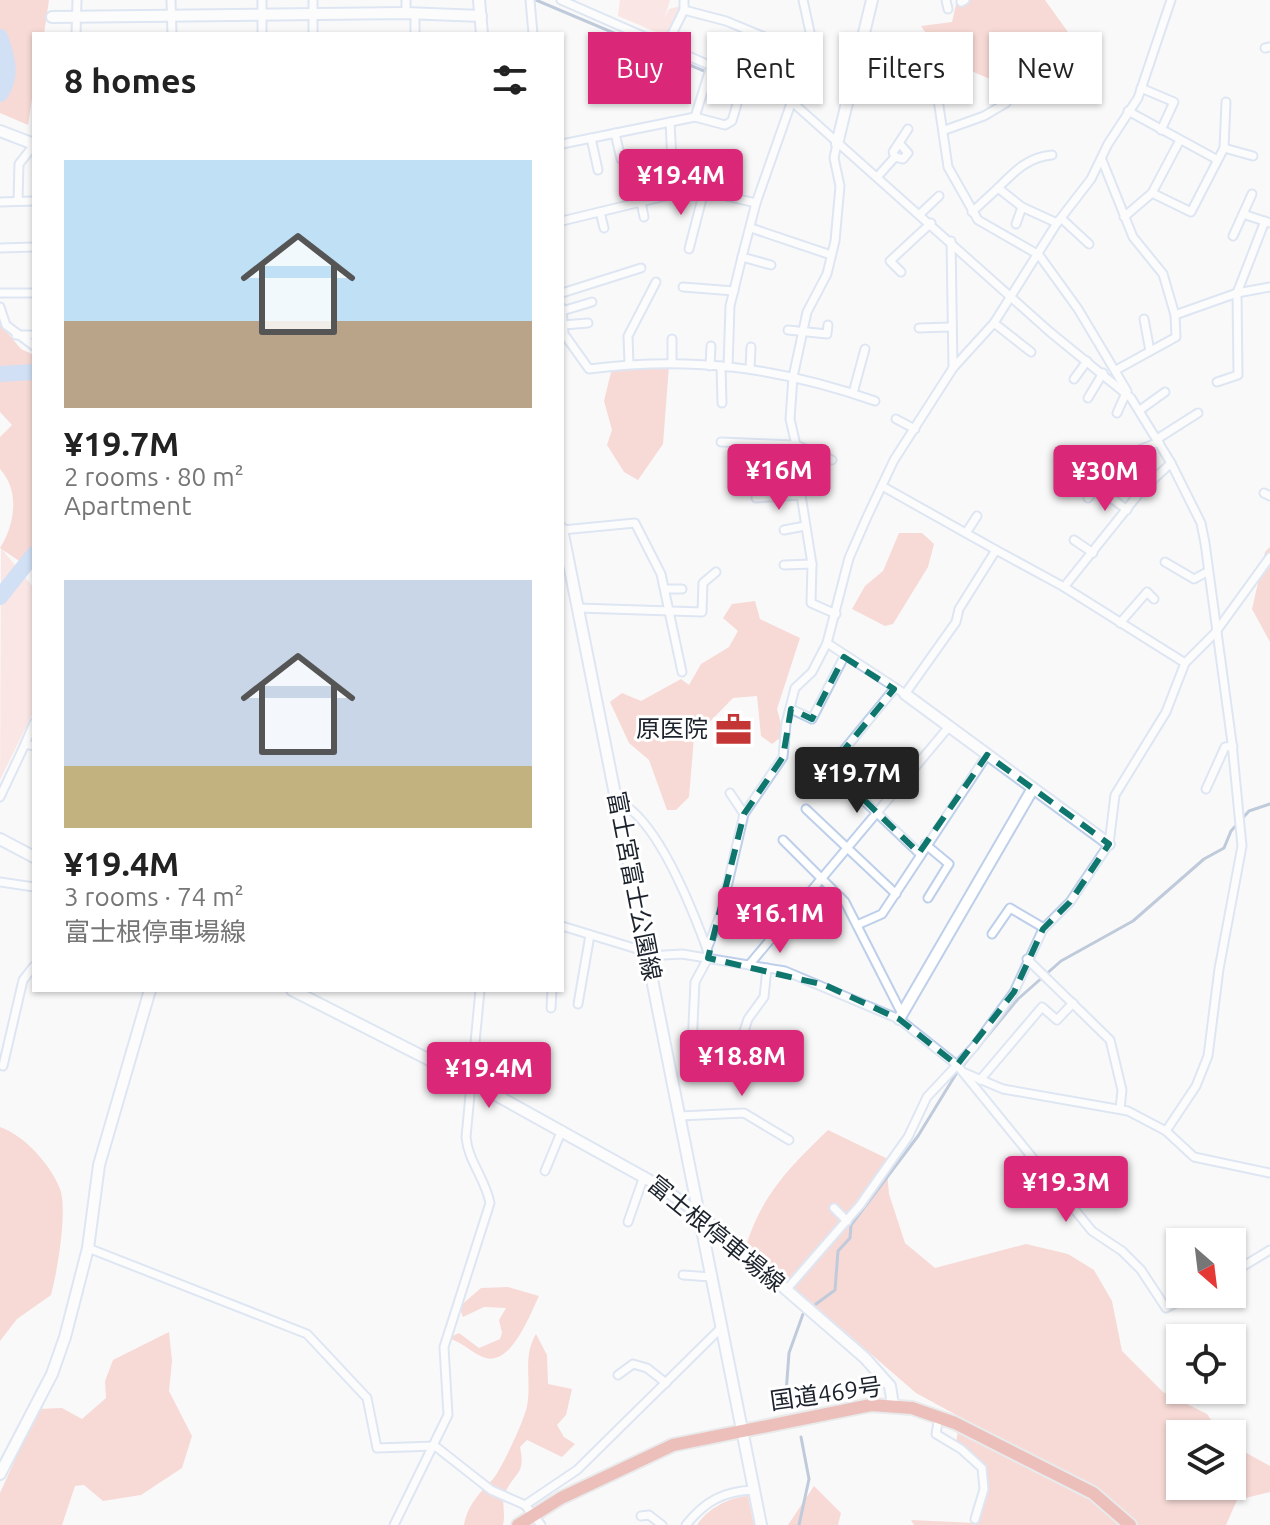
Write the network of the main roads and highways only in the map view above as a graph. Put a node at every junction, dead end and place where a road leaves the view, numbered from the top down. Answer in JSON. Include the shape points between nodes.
{"nodes":[{"id":1,"x":479,"y":0,"type":"edge"},
{"id":2,"x":872,"y":0,"type":"edge"},
{"id":3,"x":481,"y":16,"type":"junction"},
{"id":4,"x":52,"y":17,"type":"dead end"},
{"id":5,"x":482,"y":32,"type":"edge"},
{"id":6,"x":0,"y":131,"type":"edge"},
{"id":7,"x":30,"y":143,"type":"edge"},
{"id":8,"x":837,"y":144,"type":"road end"},
{"id":9,"x":564,"y":540,"type":"edge"},
{"id":10,"x":905,"y":694,"type":"road end"},
{"id":11,"x":1032,"y":790,"type":"junction"},
{"id":12,"x":0,"y":839,"type":"edge"},
{"id":13,"x":1109,"y":844,"type":"road end"},
{"id":14,"x":32,"y":856,"type":"edge"},
{"id":15,"x":149,"y":992,"type":"edge"},
{"id":16,"x":296,"y":992,"type":"edge"},
{"id":17,"x":900,"y":1016,"type":"road end"},
{"id":18,"x":698,"y":1213,"type":"junction"},
{"id":19,"x":893,"y":1405,"type":"junction"},
{"id":20,"x":741,"y":1430,"type":"junction"},
{"id":21,"x":0,"y":1474,"type":"edge"},
{"id":22,"x":533,"y":1515,"type":"edge"},
{"id":23,"x":518,"y":1525,"type":"edge"},
{"id":24,"x":761,"y":1525,"type":"edge"},
{"id":25,"x":1130,"y":1525,"type":"edge"}],
"edges":[{"from":1,"to":3,"type":"main road"},
{"from":2,"to":8,"type":"main road"},
{"from":3,"to":4,"type":"main road"},
{"from":3,"to":5,"type":"main road"},
{"from":6,"to":7,"type":"main road"},
{"from":9,"to":18,"type":"main road","name":"富士宮富士公園線"},
{"from":10,"to":11,"type":"main road"},
{"from":11,"to":13,"type":"main road"},
{"from":11,"to":17,"type":"main road"},
{"from":12,"to":14,"type":"main road"},
{"from":15,"to":21,"type":"main road","via":[[99,1165],[72,1315],[52,1374]]},
{"from":16,"to":18,"type":"main road","name":"富士根停車場線","via":[[562,1130]]},
{"from":18,"to":19,"type":"main road","name":"富士根停車場線","via":[[882,1374]]},
{"from":18,"to":20,"type":"main road","name":"富士宮富士公園線"},
{"from":19,"to":20,"type":"highway","name":"国道469号"},
{"from":19,"to":25,"type":"highway","name":"国道469号","via":[[939,1416],[1093,1493]]},
{"from":20,"to":22,"type":"highway","name":"国道469号","via":[[673,1445]]},
{"from":20,"to":24,"type":"main road","name":"富士宮富士公園線"},
{"from":22,"to":23,"type":"highway","name":"国道469号"}]}
